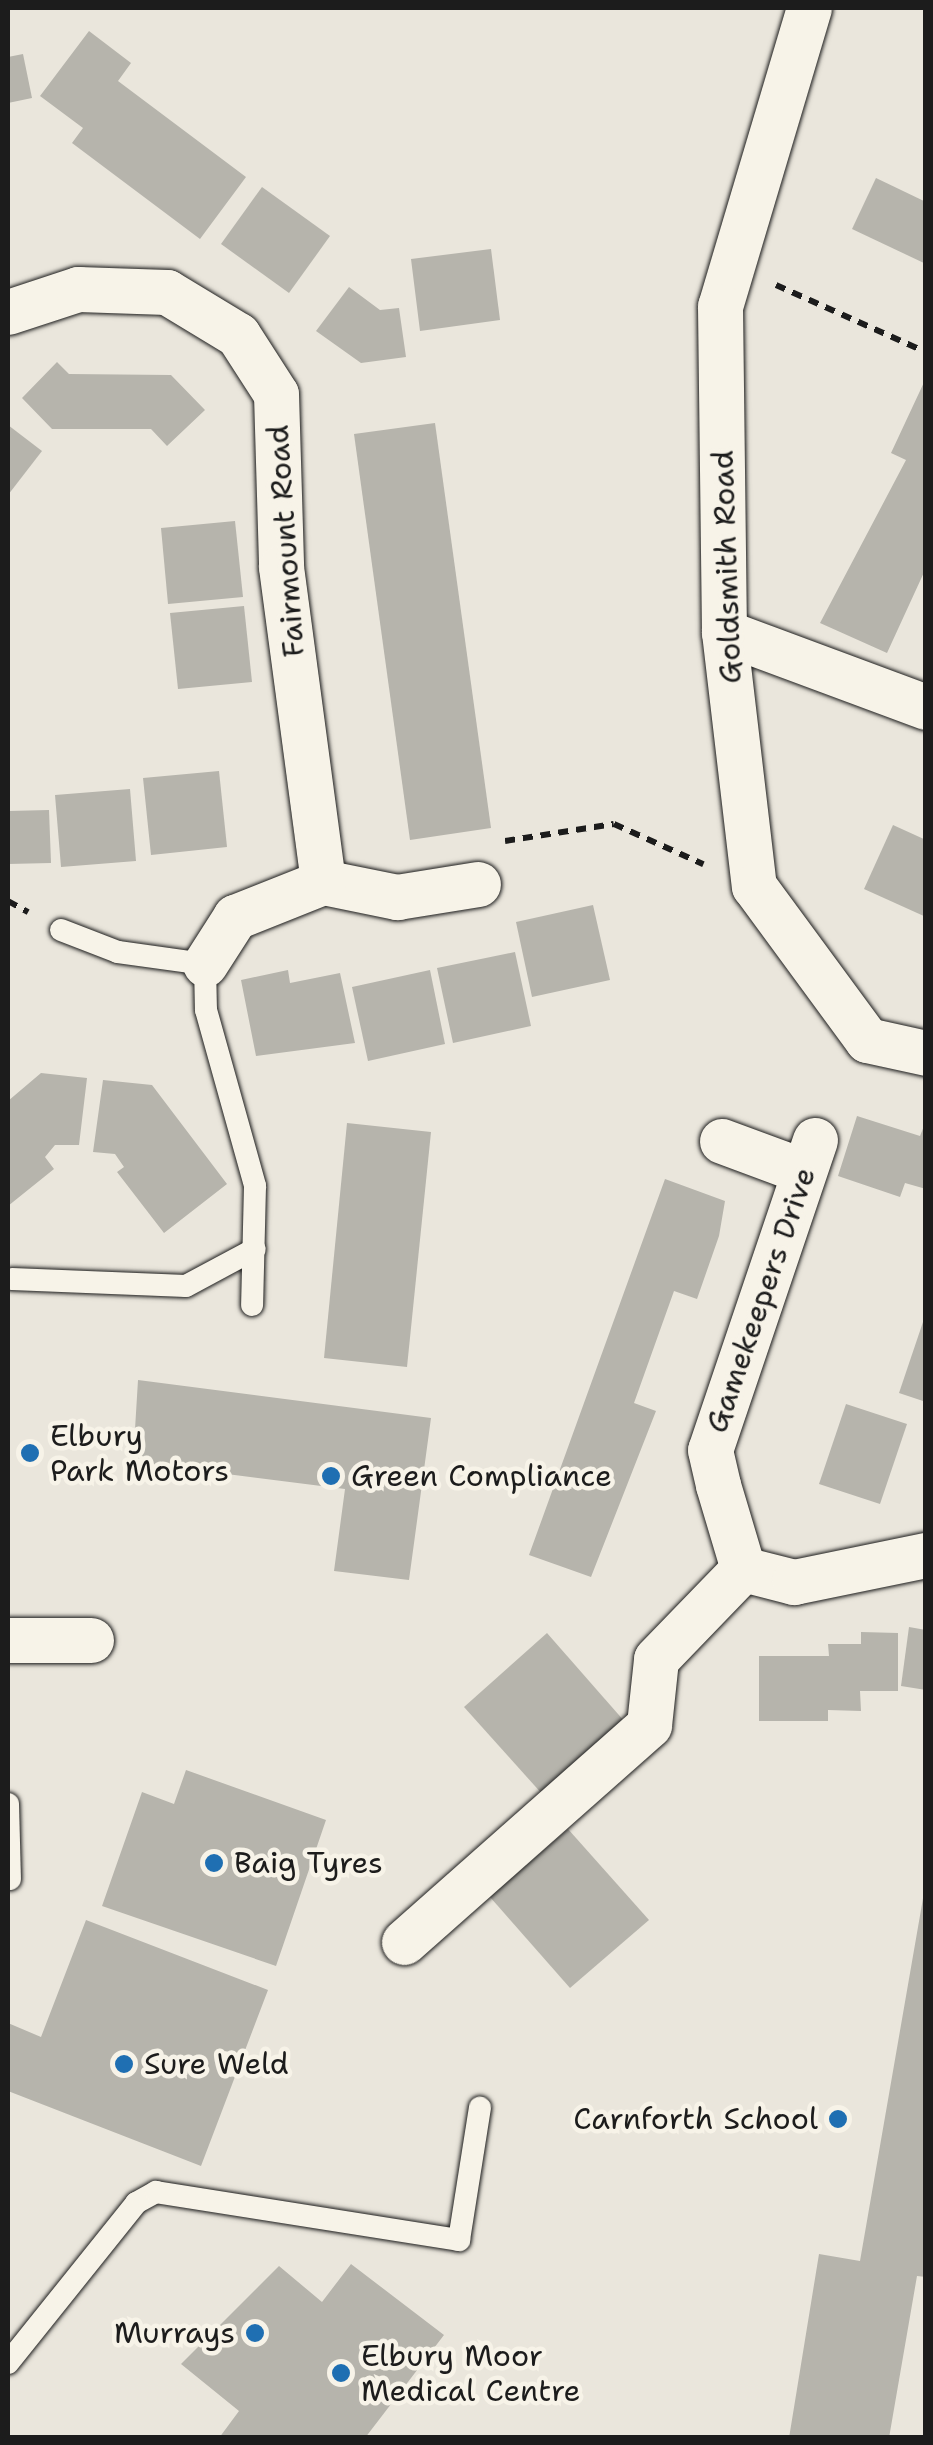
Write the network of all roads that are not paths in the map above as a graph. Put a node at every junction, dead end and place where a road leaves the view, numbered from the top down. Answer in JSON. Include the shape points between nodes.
{"nodes":[{"id":1,"x":809,"y":8,"type":"edge"},
{"id":2,"x":8,"y":312,"type":"edge"},
{"id":3,"x":724,"y":632,"type":"junction"},
{"id":4,"x":926,"y":707,"type":"edge"},
{"id":5,"x":324,"y":882,"type":"junction"},
{"id":6,"x":478,"y":884,"type":"road end"},
{"id":7,"x":61,"y":930,"type":"dead end"},
{"id":8,"x":205,"y":964,"type":"junction"},
{"id":9,"x":926,"y":1053,"type":"edge"},
{"id":10,"x":722,"y":1141,"type":"dead end"},
{"id":11,"x":255,"y":1249,"type":"junction"},
{"id":12,"x":12,"y":1279,"type":"dead end"},
{"id":13,"x":252,"y":1304,"type":"dead end"},
{"id":14,"x":926,"y":1555,"type":"edge"},
{"id":15,"x":744,"y":1569,"type":"junction"},
{"id":16,"x":8,"y":1640,"type":"edge"},
{"id":17,"x":91,"y":1640,"type":"dead end"},
{"id":18,"x":8,"y":1804,"type":"edge"},
{"id":19,"x":10,"y":1879,"type":"dead end"},
{"id":20,"x":404,"y":1942,"type":"dead end"},
{"id":21,"x":480,"y":2108,"type":"dead end"},
{"id":22,"x":8,"y":2362,"type":"edge"}],
"edges":[{"from":1,"to":3,"type":"street","name":"Goldsmith Road","via":[[720,306]]},
{"from":2,"to":5,"type":"street","name":"Fairmount Road","via":[[78,288],[167,292],[238,336],[276,394],[282,567]]},
{"from":3,"to":4,"type":"street"},
{"from":3,"to":9,"type":"street","name":"Goldsmith Road","via":[[754,886],[867,1040]]},
{"from":5,"to":6,"type":"street","via":[[398,897]]},
{"from":5,"to":8,"type":"street","via":[[235,916]]},
{"from":7,"to":8,"type":"lane","via":[[118,952]]},
{"from":8,"to":11,"type":"lane","via":[[206,1010],[255,1186]]},
{"from":10,"to":15,"type":"street","name":"Gamekeepers Drive","via":[[809,1156],[710,1450]]},
{"from":11,"to":12,"type":"lane","via":[[186,1286]]},
{"from":11,"to":13,"type":"lane"},
{"from":14,"to":15,"type":"street","via":[[794,1582]]},
{"from":15,"to":20,"type":"street","via":[[656,1659],[649,1724]]},
{"from":16,"to":17,"type":"street"},
{"from":18,"to":19,"type":"lane"},
{"from":21,"to":22,"type":"lane","via":[[459,2240],[156,2192],[136,2203]]}]}
